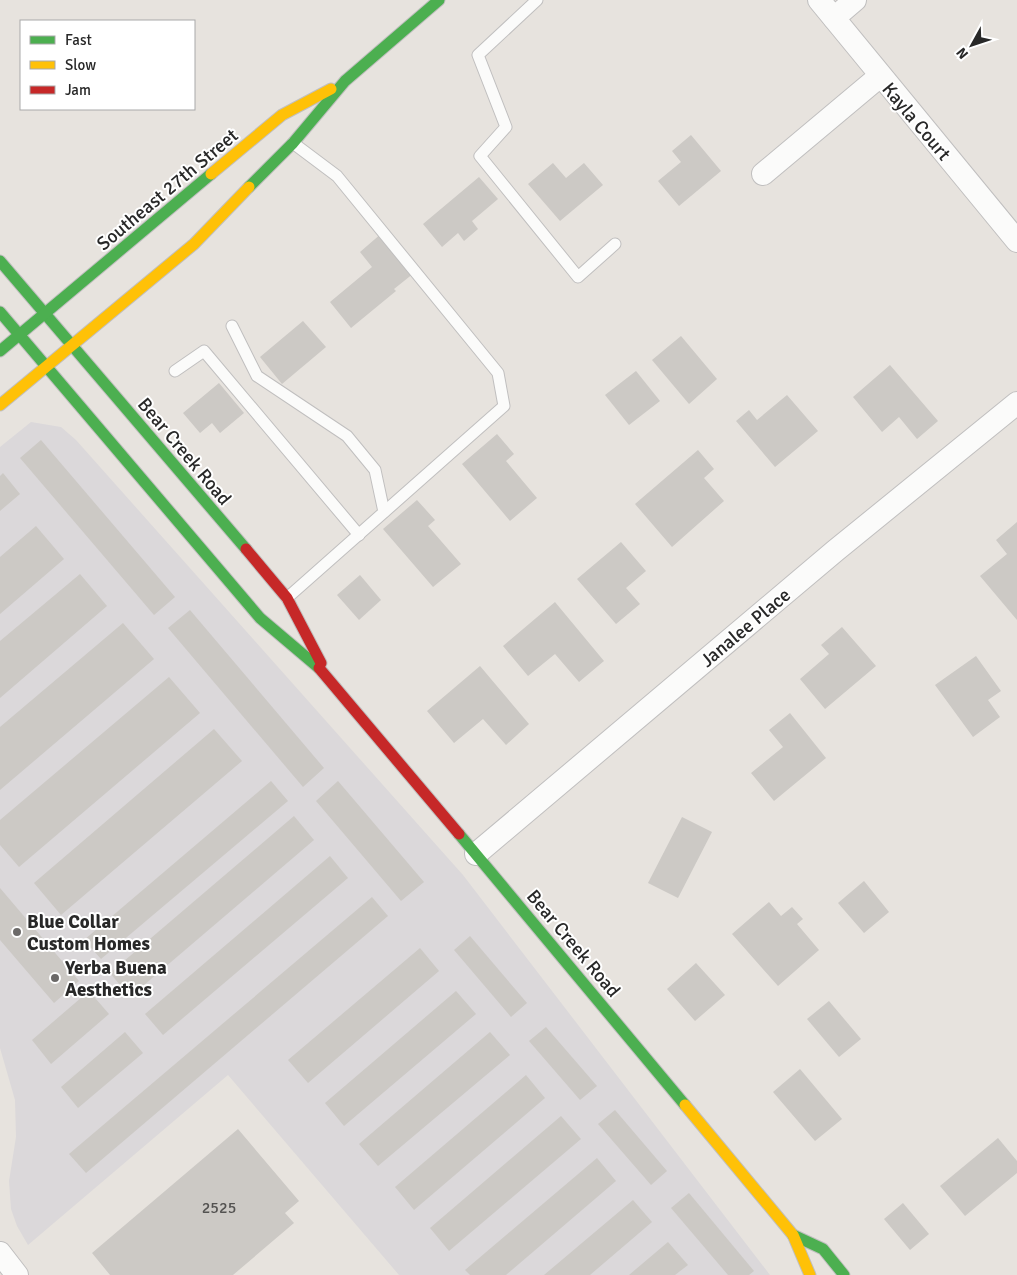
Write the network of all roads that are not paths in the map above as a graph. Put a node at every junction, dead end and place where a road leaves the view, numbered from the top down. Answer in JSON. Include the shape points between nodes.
{"nodes":[{"id":1,"x":439,"y":0,"type":"edge"},
{"id":2,"x":537,"y":0,"type":"edge"},
{"id":3,"x":819,"y":0,"type":"edge"},
{"id":4,"x":855,"y":0,"type":"edge"},
{"id":5,"x":834,"y":18,"type":"junction"},
{"id":6,"x":880,"y":76,"type":"junction"},
{"id":7,"x":346,"y":81,"type":"junction"},
{"id":8,"x":293,"y":143,"type":"junction"},
{"id":9,"x":763,"y":174,"type":"dead end"},
{"id":10,"x":1017,"y":241,"type":"edge"},
{"id":11,"x":616,"y":244,"type":"dead end"},
{"id":12,"x":0,"y":261,"type":"edge"},
{"id":13,"x":0,"y":312,"type":"edge"},
{"id":14,"x":46,"y":313,"type":"junction"},
{"id":15,"x":232,"y":326,"type":"dead end"},
{"id":16,"x":19,"y":335,"type":"junction"},
{"id":17,"x":73,"y":346,"type":"junction"},
{"id":18,"x":0,"y":351,"type":"edge"},
{"id":19,"x":46,"y":367,"type":"junction"},
{"id":20,"x":175,"y":371,"type":"dead end"},
{"id":21,"x":1017,"y":403,"type":"edge"},
{"id":22,"x":0,"y":405,"type":"edge"},
{"id":23,"x":384,"y":512,"type":"junction"},
{"id":24,"x":359,"y":535,"type":"junction"},
{"id":25,"x":287,"y":598,"type":"junction"},
{"id":26,"x":327,"y":674,"type":"junction"},
{"id":27,"x":476,"y":854,"type":"junction"},
{"id":28,"x":793,"y":1235,"type":"junction"},
{"id":29,"x":0,"y":1252,"type":"edge"},
{"id":30,"x":17,"y":1275,"type":"edge"},
{"id":31,"x":810,"y":1275,"type":"edge"},
{"id":32,"x":844,"y":1275,"type":"edge"}],
"edges":[{"from":1,"to":7,"type":"street","name":"Southeast 27th Street"},
{"from":2,"to":11,"type":"lane","via":[[478,54],[506,127],[480,156],[578,277]]},
{"from":3,"to":5,"type":"street","name":"Kayla Court"},
{"from":4,"to":5,"type":"street"},
{"from":5,"to":6,"type":"street","name":"Kayla Court"},
{"from":6,"to":9,"type":"street"},
{"from":6,"to":10,"type":"street","name":"Kayla Court"},
{"from":7,"to":8,"type":"street","name":"Southeast 27th Street"},
{"from":7,"to":14,"type":"street","name":"Southeast 27th Street","via":[[282,115]]},
{"from":8,"to":17,"type":"street","name":"Southeast 27th Street","via":[[194,244]]},
{"from":8,"to":23,"type":"lane","via":[[337,176],[498,373],[504,406]]},
{"from":12,"to":14,"type":"street","name":"Bear Creek Road"},
{"from":13,"to":16,"type":"street","name":"Bear Creek Road"},
{"from":14,"to":16,"type":"street","name":"Southeast 27th Street"},
{"from":14,"to":17,"type":"street","name":"Bear Creek Road"},
{"from":15,"to":23,"type":"lane","via":[[257,376],[347,436],[370,463],[375,470]]},
{"from":16,"to":18,"type":"street","name":"Southeast 27th Street"},
{"from":16,"to":19,"type":"street","name":"Bear Creek Road"},
{"from":17,"to":19,"type":"street","name":"Southeast 27th Street"},
{"from":17,"to":25,"type":"street","name":"Bear Creek Road"},
{"from":19,"to":22,"type":"street","name":"Southeast 27th Street"},
{"from":19,"to":26,"type":"street","name":"Bear Creek Road","via":[[260,618]]},
{"from":20,"to":24,"type":"lane","via":[[204,351]]},
{"from":21,"to":27,"type":"street","name":"Janalee Place","via":[[828,557]]},
{"from":23,"to":24,"type":"lane"},
{"from":24,"to":25,"type":"lane"},
{"from":25,"to":26,"type":"street","name":"Bear Creek Road"},
{"from":26,"to":27,"type":"street","name":"Bear Creek Road"},
{"from":27,"to":28,"type":"street","name":"Bear Creek Road"},
{"from":28,"to":31,"type":"street","name":"Bear Creek Road"},
{"from":28,"to":32,"type":"street","name":"Bear Creek Road","via":[[823,1249]]},
{"from":29,"to":30,"type":"street"}]}
